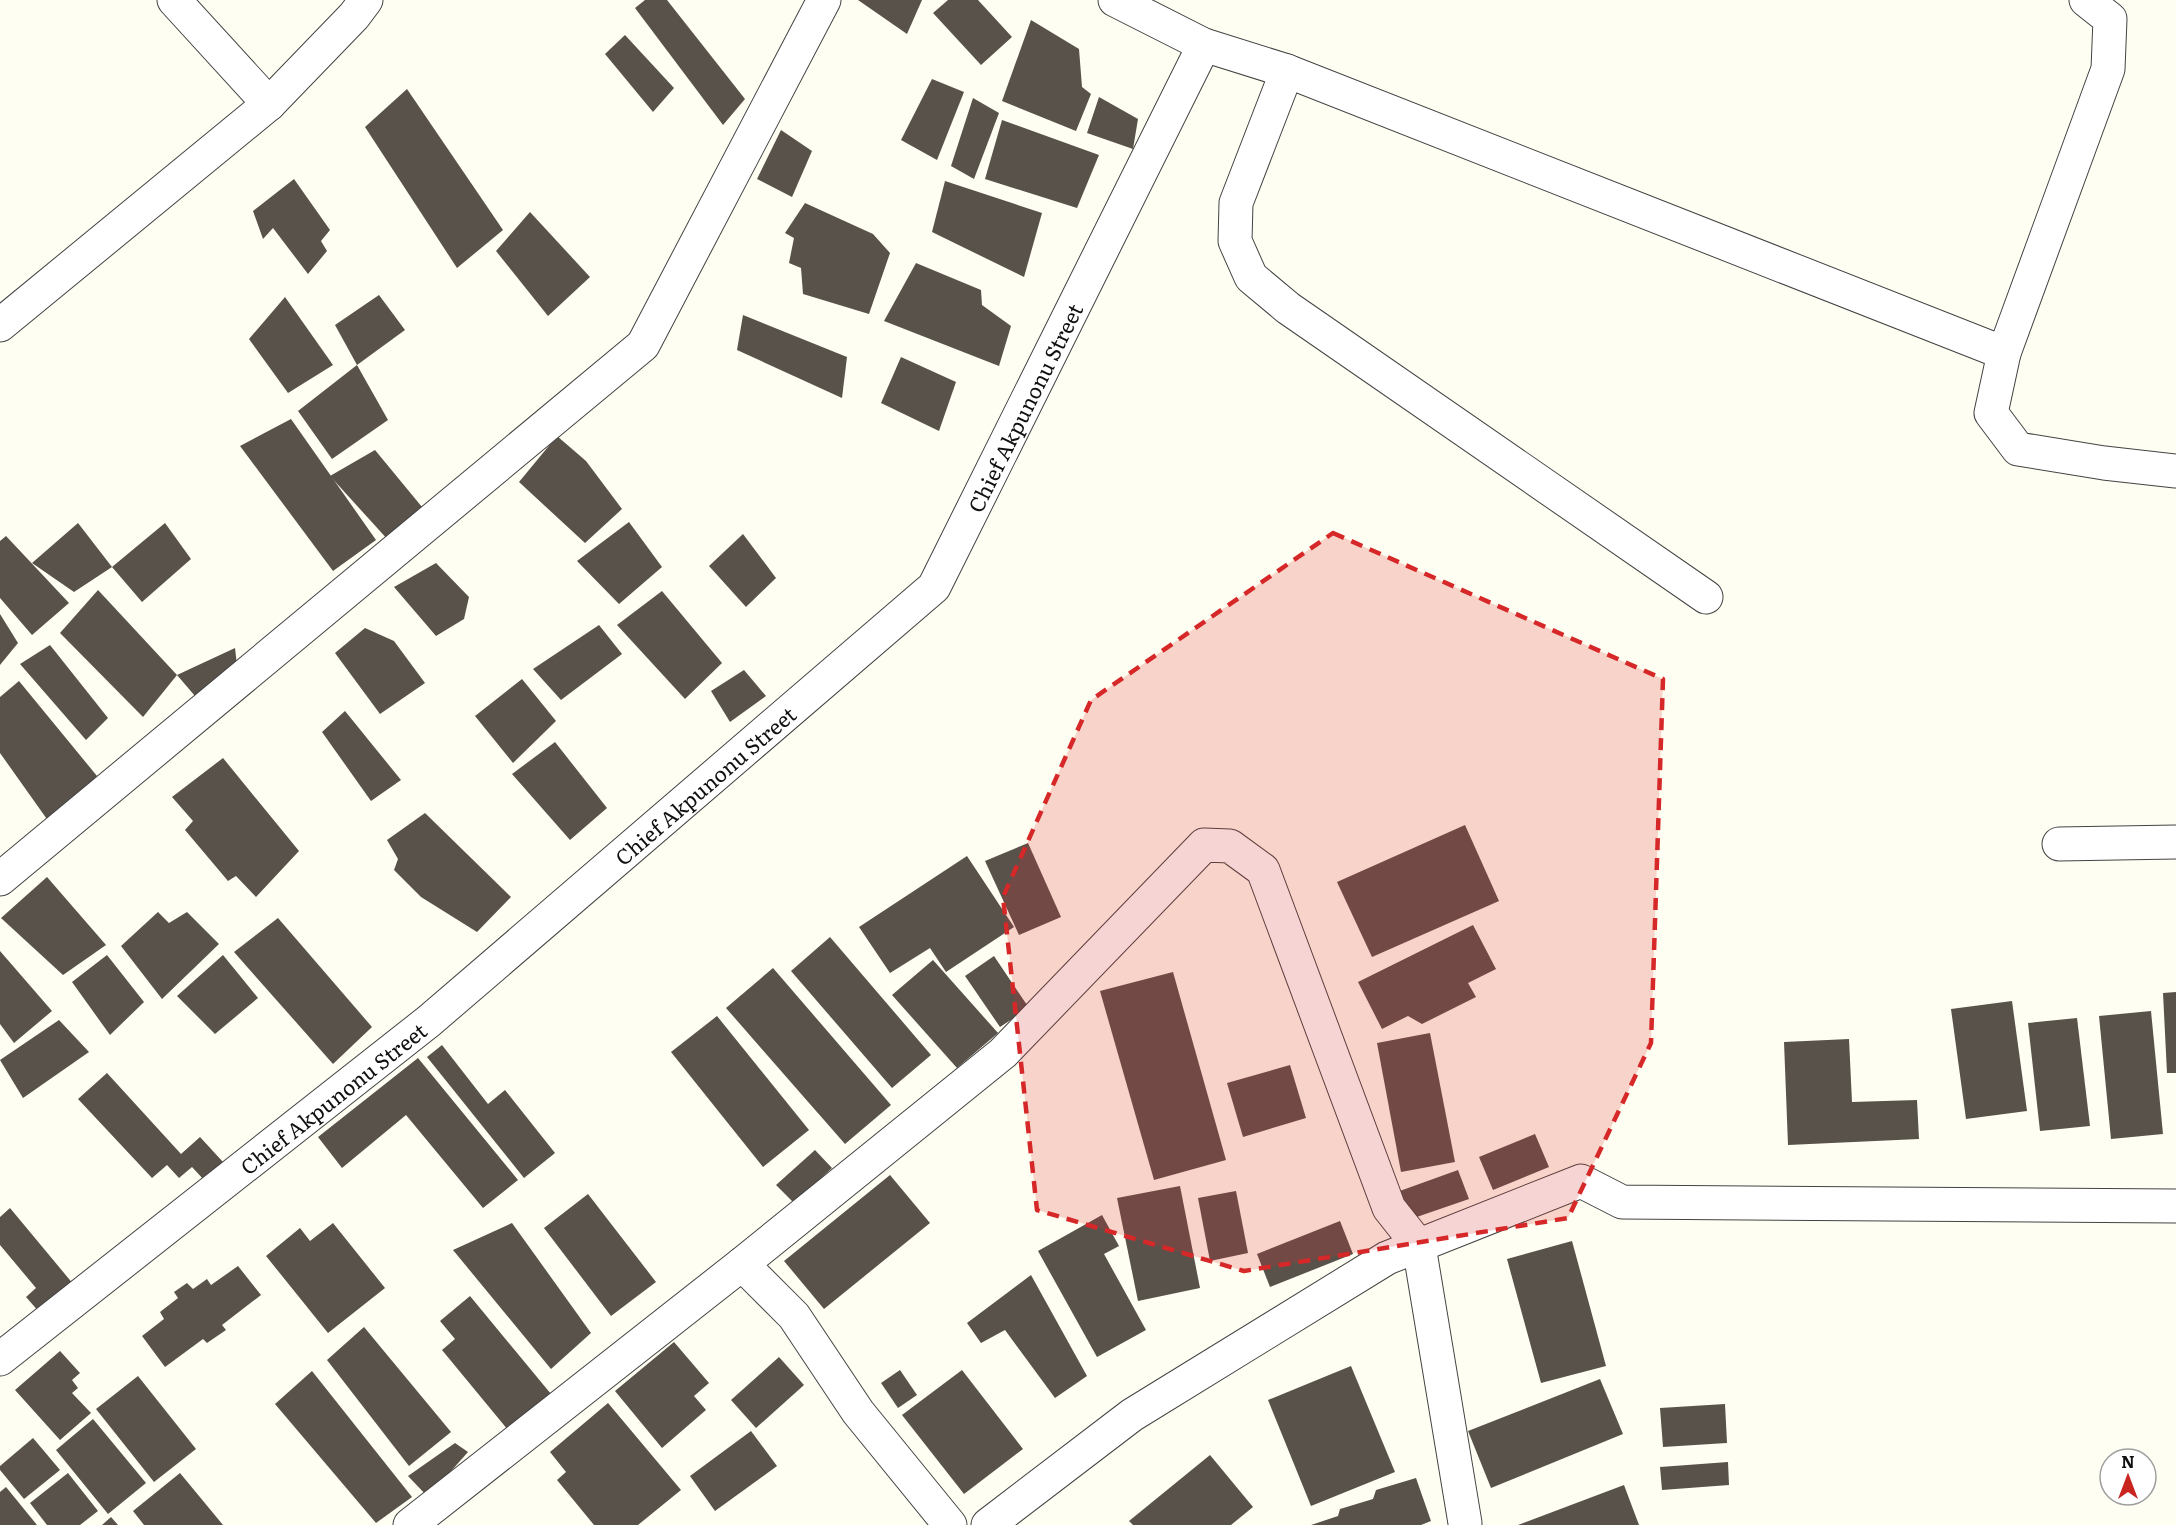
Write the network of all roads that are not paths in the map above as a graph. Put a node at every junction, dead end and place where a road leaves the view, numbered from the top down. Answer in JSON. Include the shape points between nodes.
{"nodes":[{"id":1,"x":174,"y":0,"type":"edge"},
{"id":2,"x":366,"y":0,"type":"edge"},
{"id":3,"x":824,"y":0,"type":"edge"},
{"id":4,"x":1115,"y":0,"type":"edge"},
{"id":5,"x":2086,"y":0,"type":"edge"},
{"id":6,"x":1204,"y":45,"type":"junction"},
{"id":7,"x":1287,"y":71,"type":"junction"},
{"id":8,"x":269,"y":104,"type":"junction"},
{"id":9,"x":0,"y":325,"type":"edge"},
{"id":10,"x":2004,"y":353,"type":"junction"},
{"id":11,"x":2176,"y":471,"type":"edge"},
{"id":12,"x":1706,"y":597,"type":"dead end"},
{"id":13,"x":2176,"y":842,"type":"edge"},
{"id":14,"x":2058,"y":844,"type":"dead end"},
{"id":15,"x":0,"y":879,"type":"edge"},
{"id":16,"x":2176,"y":1206,"type":"edge"},
{"id":17,"x":1419,"y":1246,"type":"junction"},
{"id":18,"x":742,"y":1264,"type":"junction"},
{"id":19,"x":0,"y":1359,"type":"edge"},
{"id":20,"x":1465,"y":1523,"type":"dead end"},
{"id":21,"x":410,"y":1525,"type":"edge"},
{"id":22,"x":950,"y":1525,"type":"edge"},
{"id":23,"x":988,"y":1525,"type":"edge"}],
"edges":[{"from":1,"to":8,"type":"street"},
{"from":2,"to":8,"type":"street"},
{"from":3,"to":15,"type":"street","via":[[643,345]]},
{"from":4,"to":6,"type":"street"},
{"from":5,"to":10,"type":"street","via":[[2110,19],[2108,69]]},
{"from":6,"to":7,"type":"street"},
{"from":6,"to":19,"type":"street","name":"Chief Akpunonu Street","via":[[934,587],[429,1021]]},
{"from":7,"to":10,"type":"street"},
{"from":7,"to":12,"type":"street","via":[[1236,203],[1235,241],[1251,276],[1288,308]]},
{"from":8,"to":9,"type":"street"},
{"from":10,"to":11,"type":"street","via":[[1990,413],[2018,449]]},
{"from":13,"to":14,"type":"street"},
{"from":16,"to":17,"type":"street","via":[[1622,1202],[1581,1181]]},
{"from":17,"to":18,"type":"street","via":[[1389,1208],[1263,870],[1230,846],[1204,845],[1004,1053]]},
{"from":17,"to":20,"type":"street"},
{"from":17,"to":23,"type":"street","via":[[1387,1258],[1132,1415]]},
{"from":18,"to":21,"type":"street"},
{"from":18,"to":22,"type":"street","via":[[794,1316],[858,1412]]}]}
